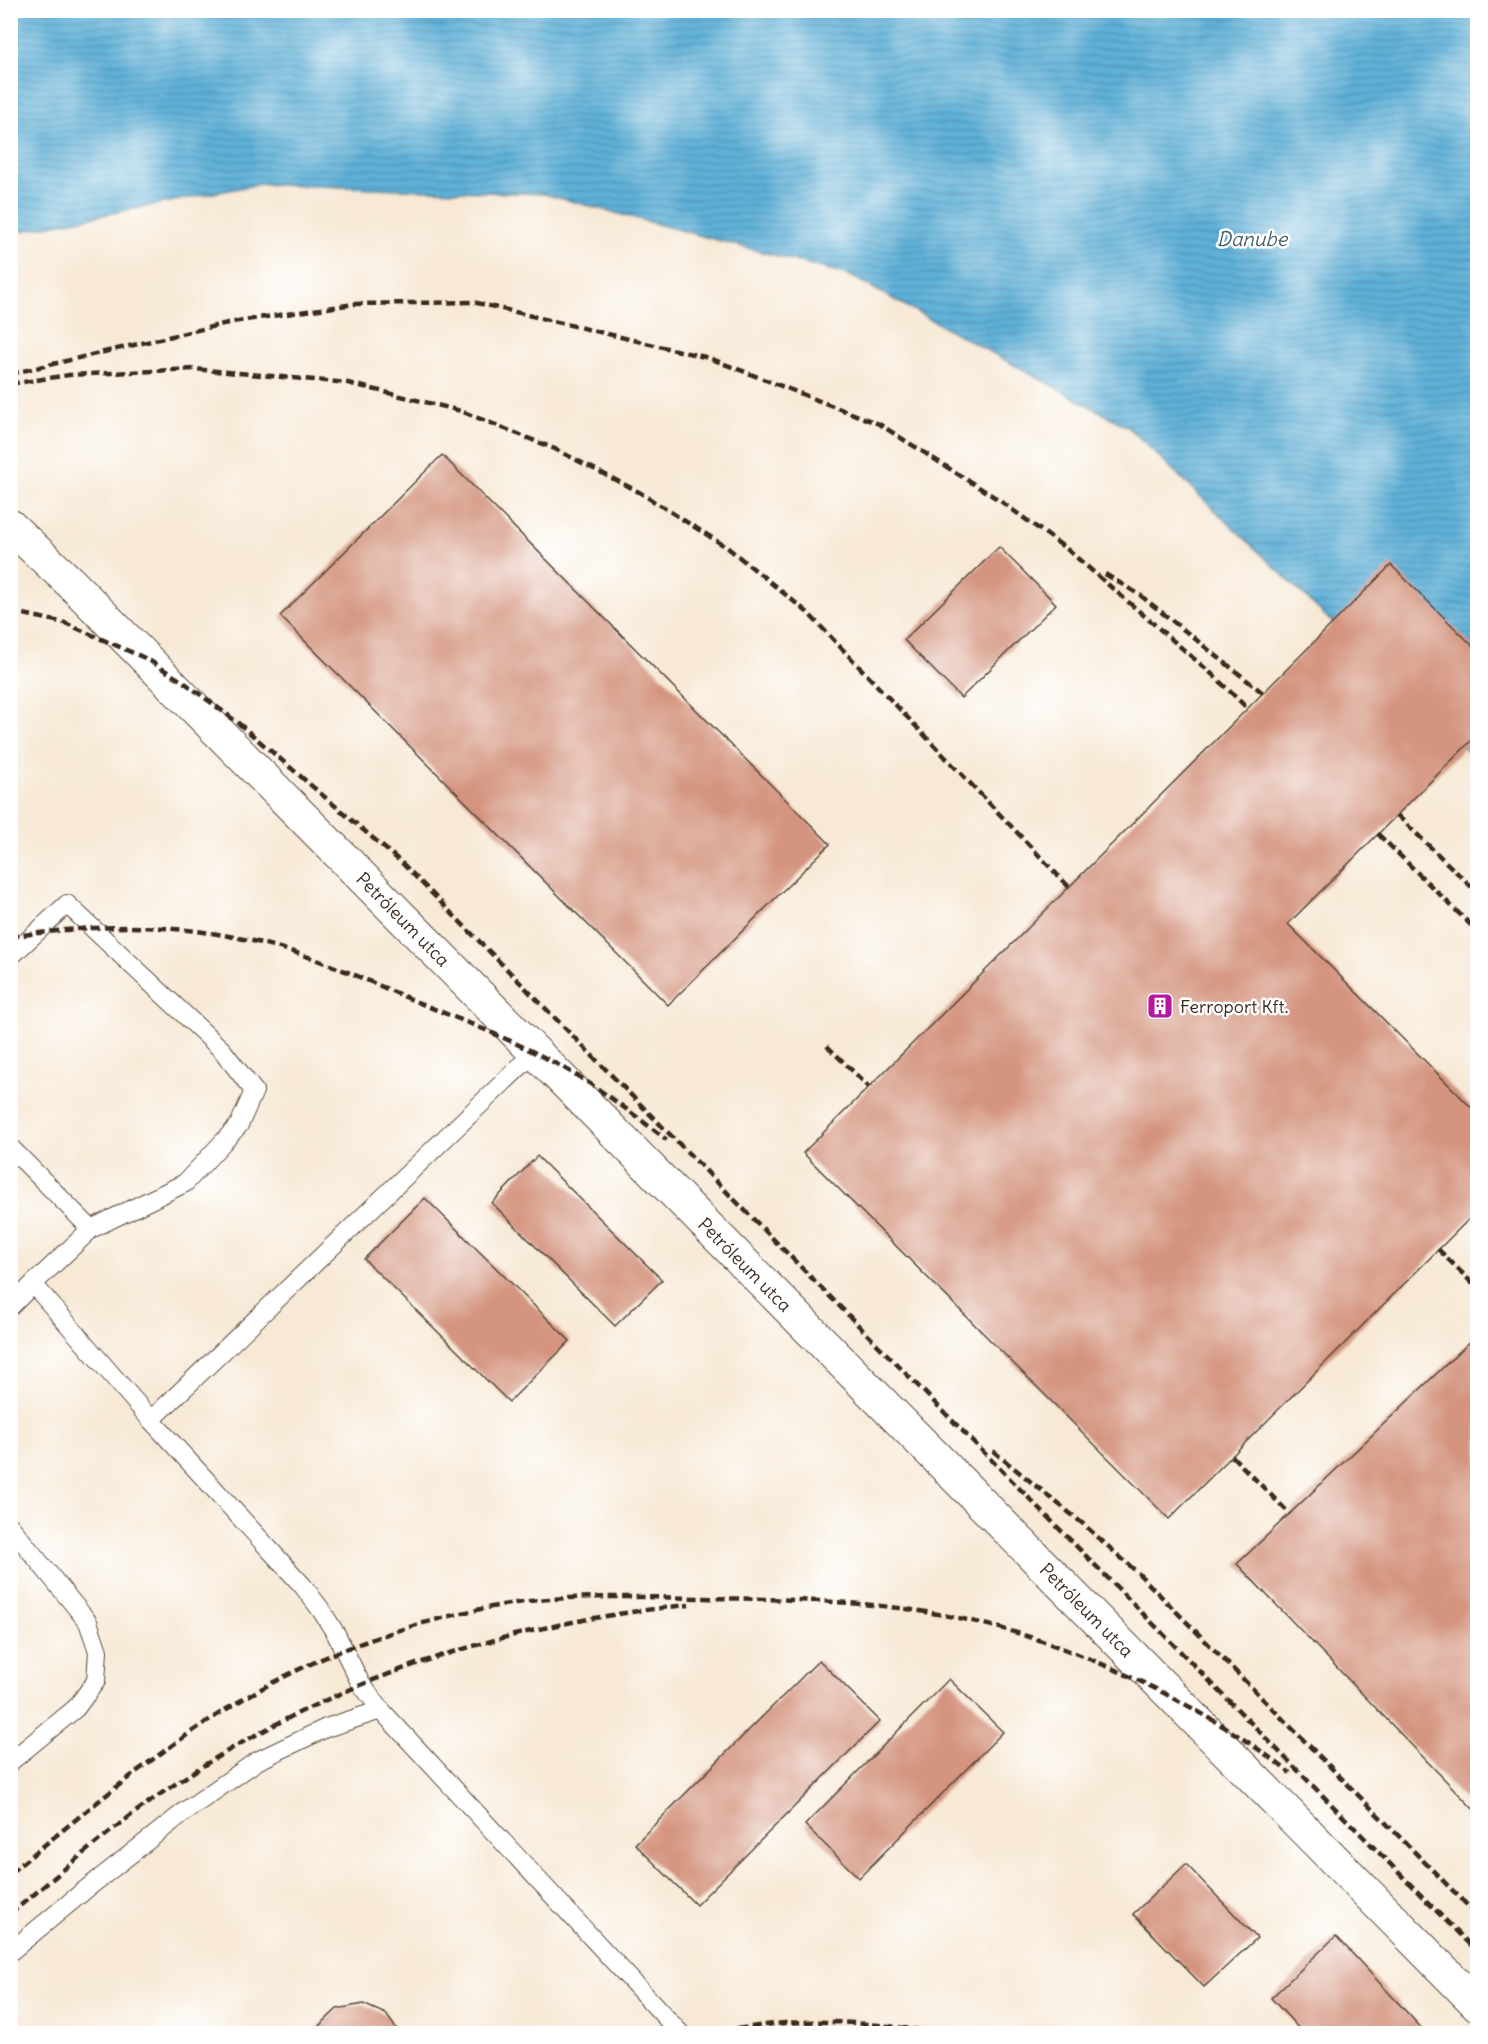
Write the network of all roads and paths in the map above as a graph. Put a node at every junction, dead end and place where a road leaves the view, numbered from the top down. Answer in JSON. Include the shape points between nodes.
{"nodes":[{"id":1,"x":10,"y":526,"type":"edge"},
{"id":2,"x":10,"y":957,"type":"edge"},
{"id":3,"x":535,"y":1052,"type":"junction"},
{"id":4,"x":10,"y":1147,"type":"edge"},
{"id":5,"x":91,"y":1229,"type":"junction"},
{"id":6,"x":33,"y":1284,"type":"junction"},
{"id":7,"x":10,"y":1307,"type":"edge"},
{"id":8,"x":151,"y":1420,"type":"junction"},
{"id":9,"x":10,"y":1526,"type":"edge"},
{"id":10,"x":381,"y":1710,"type":"junction"},
{"id":11,"x":10,"y":1762,"type":"edge"},
{"id":12,"x":10,"y":1952,"type":"edge"},
{"id":13,"x":1478,"y":2005,"type":"edge"},
{"id":14,"x":681,"y":2034,"type":"edge"}],
"edges":[{"from":1,"to":3,"type":"street","name":"Petróleum utca"},
{"from":2,"to":5,"type":"lane","via":[[67,904],[222,1050],[254,1091],[239,1125],[185,1183]]},
{"from":3,"to":8,"type":"lane"},
{"from":3,"to":13,"type":"street","name":"Petróleum utca"},
{"from":4,"to":5,"type":"lane"},
{"from":5,"to":6,"type":"lane"},
{"from":6,"to":7,"type":"lane"},
{"from":6,"to":8,"type":"lane"},
{"from":8,"to":10,"type":"lane","via":[[315,1602],[361,1684]]},
{"from":9,"to":11,"type":"lane","via":[[88,1622],[98,1651],[96,1681],[76,1708]]},
{"from":10,"to":12,"type":"lane","via":[[326,1728],[257,1761],[184,1812]]},
{"from":10,"to":14,"type":"lane"}]}
